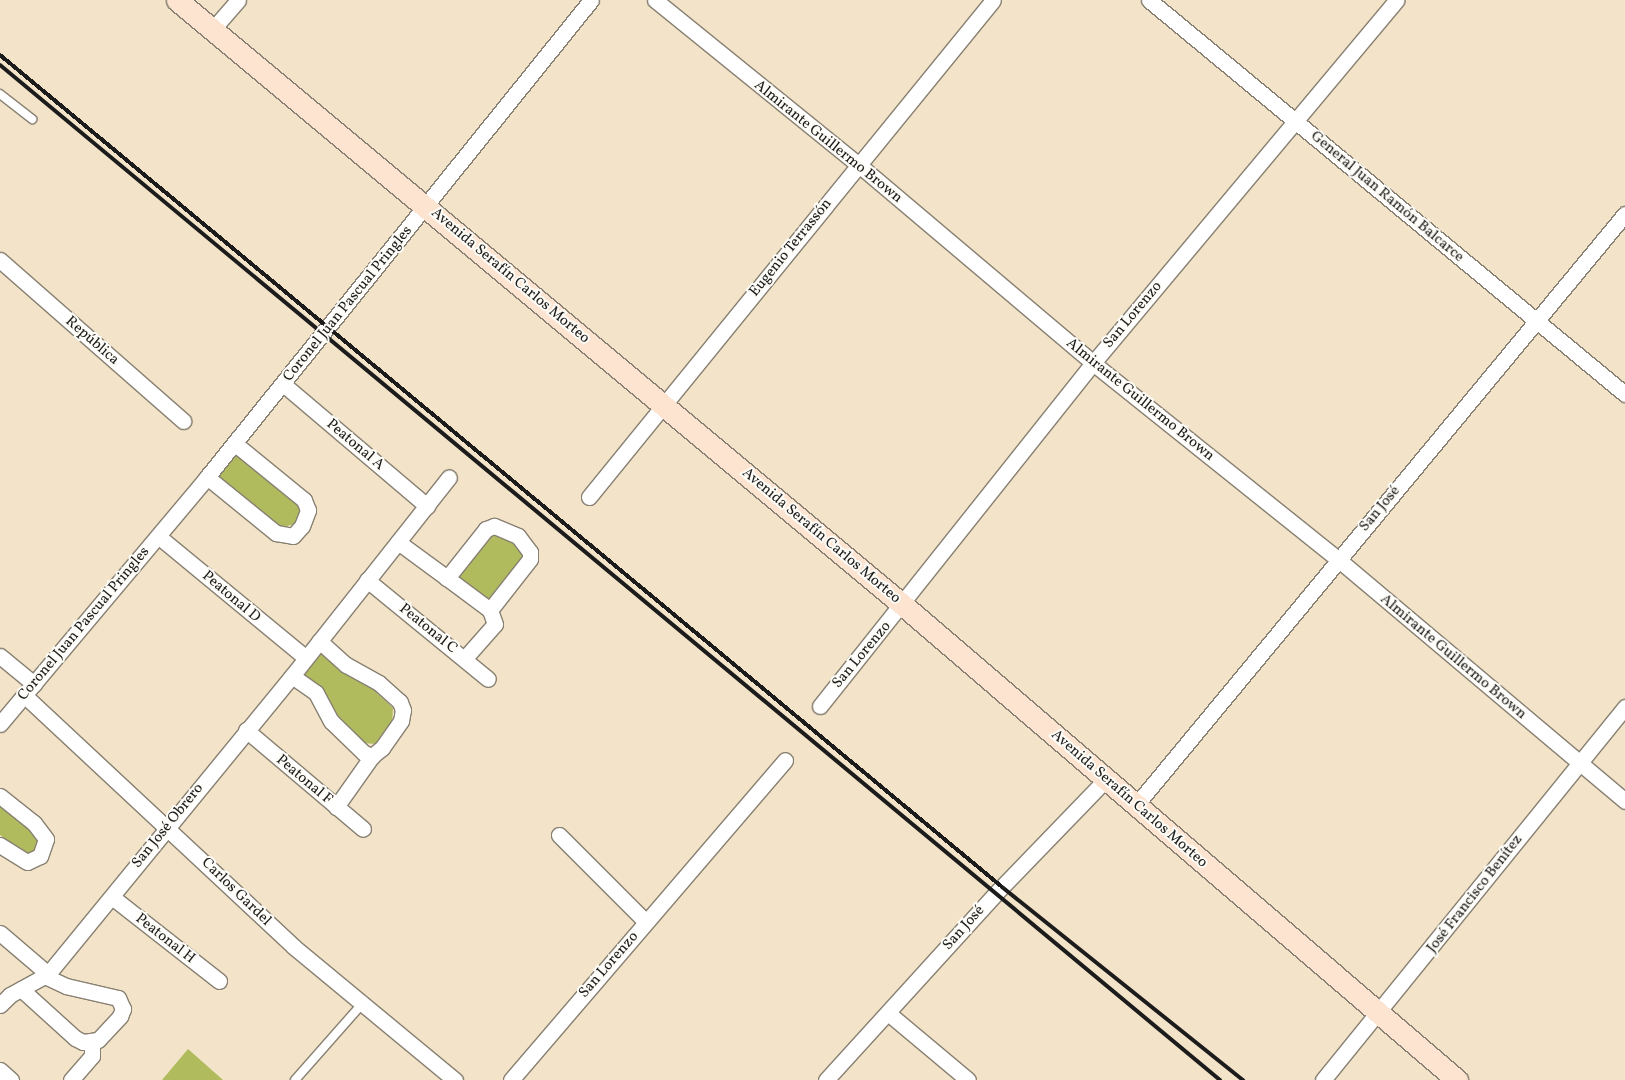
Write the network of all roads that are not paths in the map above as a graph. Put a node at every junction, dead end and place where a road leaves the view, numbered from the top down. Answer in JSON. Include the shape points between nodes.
{"nodes":[{"id":1,"x":177,"y":0,"type":"edge"},
{"id":2,"x":238,"y":0,"type":"edge"},
{"id":3,"x":591,"y":0,"type":"edge"},
{"id":4,"x":654,"y":0,"type":"edge"},
{"id":5,"x":993,"y":0,"type":"edge"},
{"id":6,"x":1149,"y":0,"type":"edge"},
{"id":7,"x":1397,"y":0,"type":"edge"},
{"id":8,"x":213,"y":29,"type":"junction"},
{"id":9,"x":0,"y":94,"type":"edge"},
{"id":10,"x":32,"y":120,"type":"dead end"},
{"id":11,"x":1297,"y":121,"type":"junction"},
{"id":12,"x":859,"y":165,"type":"junction"},
{"id":13,"x":427,"y":207,"type":"junction"},
{"id":14,"x":1625,"y":214,"type":"edge"},
{"id":15,"x":0,"y":260,"type":"edge"},
{"id":16,"x":1536,"y":322,"type":"junction"},
{"id":17,"x":1093,"y":363,"type":"junction"},
{"id":18,"x":283,"y":384,"type":"junction"},
{"id":19,"x":1625,"y":394,"type":"edge"},
{"id":20,"x":664,"y":405,"type":"junction"},
{"id":21,"x":183,"y":421,"type":"dead end"},
{"id":22,"x":234,"y":443,"type":"junction"},
{"id":23,"x":207,"y":477,"type":"junction"},
{"id":24,"x":449,"y":477,"type":"dead end"},
{"id":25,"x":589,"y":497,"type":"dead end"},
{"id":26,"x":427,"y":506,"type":"junction"},
{"id":27,"x":158,"y":536,"type":"junction"},
{"id":28,"x":398,"y":542,"type":"junction"},
{"id":29,"x":1339,"y":560,"type":"junction"},
{"id":30,"x":447,"y":578,"type":"junction"},
{"id":31,"x":367,"y":580,"type":"junction"},
{"id":32,"x":903,"y":604,"type":"junction"},
{"id":33,"x":490,"y":610,"type":"junction"},
{"id":34,"x":319,"y":641,"type":"junction"},
{"id":35,"x":0,"y":656,"type":"edge"},
{"id":36,"x":305,"y":658,"type":"junction"},
{"id":37,"x":465,"y":658,"type":"junction"},
{"id":38,"x":292,"y":676,"type":"junction"},
{"id":39,"x":488,"y":679,"type":"dead end"},
{"id":40,"x":34,"y":684,"type":"junction"},
{"id":41,"x":24,"y":695,"type":"junction"},
{"id":42,"x":820,"y":706,"type":"dead end"},
{"id":43,"x":1625,"y":707,"type":"edge"},
{"id":44,"x":0,"y":724,"type":"edge"},
{"id":45,"x":246,"y":730,"type":"junction"},
{"id":46,"x":372,"y":756,"type":"junction"},
{"id":47,"x":785,"y":760,"type":"dead end"},
{"id":48,"x":1578,"y":764,"type":"junction"},
{"id":49,"x":1106,"y":779,"type":"junction"},
{"id":50,"x":0,"y":796,"type":"edge"},
{"id":51,"x":1625,"y":801,"type":"edge"},
{"id":52,"x":1136,"y":805,"type":"junction"},
{"id":53,"x":336,"y":807,"type":"junction"},
{"id":54,"x":168,"y":826,"type":"junction"},
{"id":55,"x":363,"y":829,"type":"dead end"},
{"id":56,"x":559,"y":835,"type":"dead end"},
{"id":57,"x":0,"y":845,"type":"edge"},
{"id":58,"x":112,"y":897,"type":"junction"},
{"id":59,"x":646,"y":922,"type":"junction"},
{"id":60,"x":0,"y":933,"type":"edge"},
{"id":61,"x":46,"y":975,"type":"junction"},
{"id":62,"x":219,"y":981,"type":"dead end"},
{"id":63,"x":21,"y":989,"type":"junction"},
{"id":64,"x":362,"y":1004,"type":"junction"},
{"id":65,"x":0,"y":1005,"type":"edge"},
{"id":66,"x":888,"y":1013,"type":"junction"},
{"id":67,"x":1378,"y":1015,"type":"junction"},
{"id":68,"x":92,"y":1043,"type":"junction"},
{"id":69,"x":0,"y":1070,"type":"edge"},
{"id":70,"x":11,"y":1080,"type":"edge"},
{"id":71,"x":71,"y":1080,"type":"edge"},
{"id":72,"x":296,"y":1080,"type":"edge"},
{"id":73,"x":455,"y":1080,"type":"edge"},
{"id":74,"x":511,"y":1080,"type":"edge"},
{"id":75,"x":826,"y":1080,"type":"edge"},
{"id":76,"x":968,"y":1080,"type":"edge"},
{"id":77,"x":1323,"y":1080,"type":"edge"},
{"id":78,"x":1457,"y":1080,"type":"edge"}],
"edges":[{"from":1,"to":8,"type":"main road","name":"Avenida Serafín Carlos Morteo"},
{"from":2,"to":8,"type":"street"},
{"from":3,"to":13,"type":"street","name":"Coronel Juan Pascual Pringles"},
{"from":4,"to":12,"type":"street","name":"Almirante Guillermo Brown"},
{"from":5,"to":12,"type":"street","name":"Eugenio Terrassón"},
{"from":6,"to":11,"type":"street","name":"General Juan Ramón Balcarce"},
{"from":7,"to":11,"type":"street","name":"San Lorenzo"},
{"from":8,"to":13,"type":"main road","name":"Avenida Serafín Carlos Morteo"},
{"from":9,"to":10,"type":"lane"},
{"from":11,"to":16,"type":"street","name":"General Juan Ramón Balcarce"},
{"from":11,"to":17,"type":"street","name":"San Lorenzo"},
{"from":12,"to":17,"type":"street","name":"Almirante Guillermo Brown"},
{"from":12,"to":20,"type":"street","name":"Eugenio Terrassón"},
{"from":13,"to":18,"type":"street","name":"Coronel Juan Pascual Pringles"},
{"from":13,"to":20,"type":"main road","name":"Avenida Serafín Carlos Morteo"},
{"from":14,"to":16,"type":"street","name":"San José"},
{"from":15,"to":21,"type":"street","name":"República"},
{"from":16,"to":19,"type":"street","name":"General Juan Ramón Balcarce"},
{"from":16,"to":29,"type":"street","name":"San José"},
{"from":17,"to":29,"type":"street","name":"Almirante Guillermo Brown"},
{"from":17,"to":32,"type":"street","name":"San Lorenzo"},
{"from":18,"to":22,"type":"street","name":"Coronel Juan Pascual Pringles"},
{"from":18,"to":26,"type":"street","name":"Peatonal A"},
{"from":20,"to":25,"type":"street","name":"Eugenio Terrassón"},
{"from":20,"to":32,"type":"main road","name":"Avenida Serafín Carlos Morteo"},
{"from":22,"to":23,"type":"street","name":"Coronel Juan Pascual Pringles"},
{"from":22,"to":23,"type":"street","via":[[304,500],[308,510],[302,526],[293,536],[276,533]]},
{"from":23,"to":27,"type":"street","name":"Coronel Juan Pascual Pringles"},
{"from":24,"to":26,"type":"street","name":"San José Obrero"},
{"from":26,"to":28,"type":"street","name":"San José Obrero"},
{"from":27,"to":36,"type":"street","name":"Peatonal D"},
{"from":27,"to":40,"type":"street","name":"Coronel Juan Pascual Pringles"},
{"from":28,"to":30,"type":"street"},
{"from":28,"to":31,"type":"street","name":"San José Obrero"},
{"from":29,"to":48,"type":"street","name":"Almirante Guillermo Brown"},
{"from":29,"to":52,"type":"street","name":"San José"},
{"from":30,"to":33,"type":"street"},
{"from":30,"to":33,"type":"street","via":[[486,529],[494,526],[518,536],[527,544],[530,559]]},
{"from":31,"to":34,"type":"street","name":"San José Obrero"},
{"from":31,"to":37,"type":"street","name":"Peatonal C"},
{"from":32,"to":42,"type":"street","name":"San Lorenzo"},
{"from":32,"to":49,"type":"main road","name":"Avenida Serafín Carlos Morteo"},
{"from":33,"to":37,"type":"street","via":[[494,624]]},
{"from":34,"to":36,"type":"street","name":"San José Obrero"},
{"from":34,"to":46,"type":"street","via":[[355,670],[380,683],[400,702],[403,710],[400,721],[382,748]]},
{"from":35,"to":40,"type":"street"},
{"from":36,"to":38,"type":"street","name":"San José Obrero"},
{"from":37,"to":39,"type":"street","name":"Peatonal C"},
{"from":38,"to":45,"type":"street","name":"San José Obrero"},
{"from":38,"to":46,"type":"street","via":[[316,693],[331,721],[364,753]]},
{"from":40,"to":41,"type":"street","name":"Coronel Juan Pascual Pringles"},
{"from":41,"to":44,"type":"street","name":"Coronel Juan Pascual Pringles"},
{"from":41,"to":54,"type":"street","name":"Carlos Gardel"},
{"from":43,"to":48,"type":"street","name":"José Francisco Benítez"},
{"from":45,"to":53,"type":"street","name":"Peatonal F"},
{"from":45,"to":54,"type":"street","name":"San José Obrero"},
{"from":46,"to":53,"type":"street"},
{"from":47,"to":59,"type":"street","name":"San Lorenzo"},
{"from":48,"to":51,"type":"street","name":"Almirante Guillermo Brown"},
{"from":48,"to":67,"type":"street","name":"José Francisco Benítez"},
{"from":49,"to":52,"type":"main road","name":"Avenida Serafín Carlos Morteo"},
{"from":49,"to":66,"type":"street","name":"San José","via":[[996,893]]},
{"from":50,"to":57,"type":"street","via":[[43,832],[46,844],[40,856],[27,862]]},
{"from":52,"to":67,"type":"main road","name":"Avenida Serafín Carlos Morteo"},
{"from":53,"to":55,"type":"street","name":"Peatonal F"},
{"from":54,"to":58,"type":"street","name":"San José Obrero"},
{"from":54,"to":64,"type":"street","name":"Carlos Gardel","via":[[294,947]]},
{"from":56,"to":59,"type":"street"},
{"from":58,"to":61,"type":"street","name":"San José Obrero"},
{"from":58,"to":62,"type":"street","name":"Peatonal H"},
{"from":59,"to":74,"type":"street","name":"San Lorenzo"},
{"from":60,"to":61,"type":"street"},
{"from":61,"to":63,"type":"street","name":"San José Obrero"},
{"from":61,"to":68,"type":"street","via":[[66,986],[113,996],[122,1002],[120,1016]]},
{"from":63,"to":65,"type":"street","name":"San José Obrero"},
{"from":63,"to":68,"type":"street","via":[[74,1038]]},
{"from":64,"to":72,"type":"lane"},
{"from":64,"to":73,"type":"street","name":"Carlos Gardel"},
{"from":66,"to":75,"type":"street","name":"San José"},
{"from":66,"to":76,"type":"street"},
{"from":67,"to":77,"type":"street","name":"José Francisco Benítez"},
{"from":67,"to":78,"type":"main road","name":"Avenida Serafín Carlos Morteo"},
{"from":68,"to":71,"type":"street","via":[[92,1056]]},
{"from":69,"to":70,"type":"street"}]}
